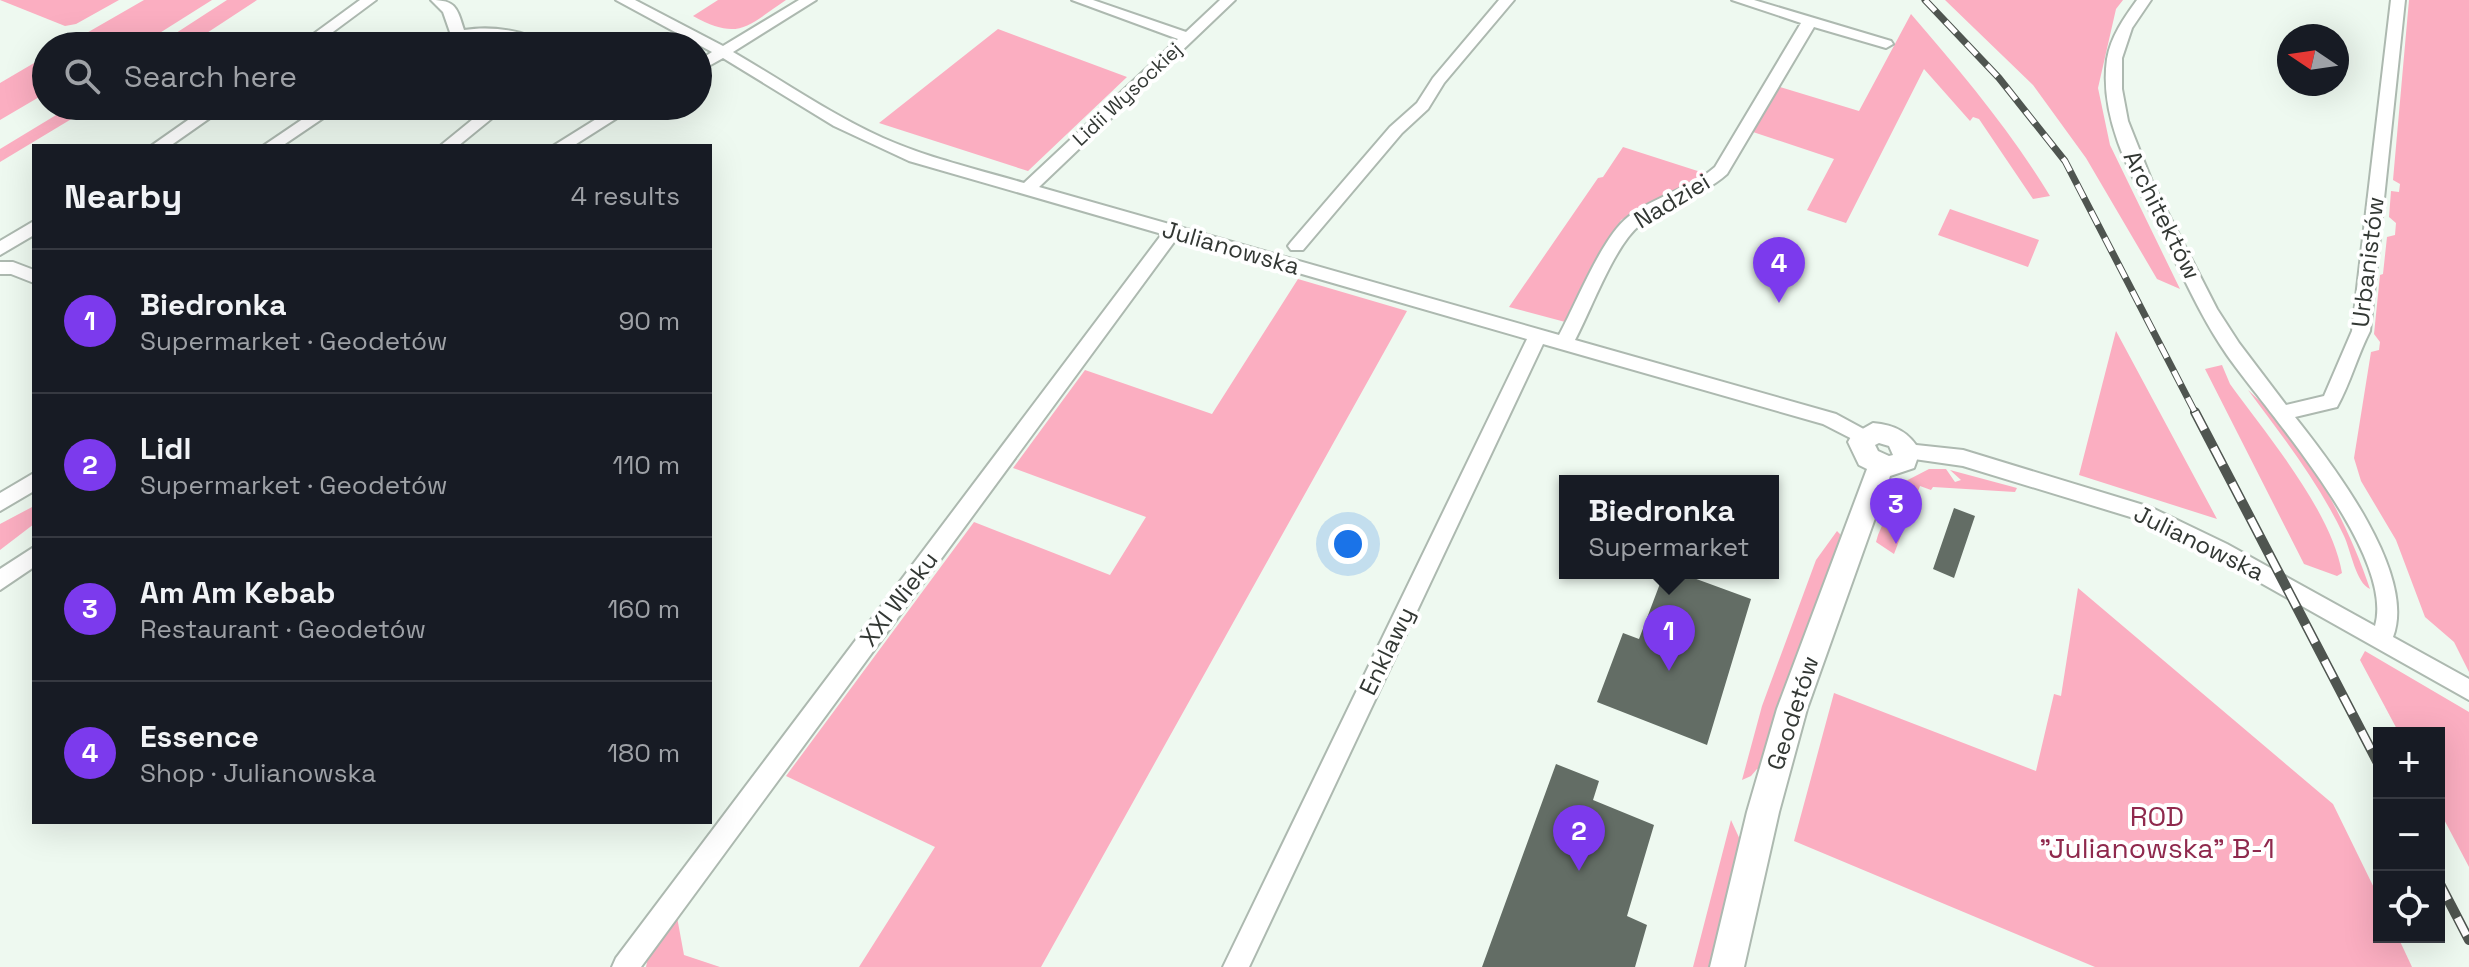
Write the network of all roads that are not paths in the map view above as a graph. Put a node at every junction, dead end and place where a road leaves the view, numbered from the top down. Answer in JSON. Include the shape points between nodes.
{"nodes":[{"id":1,"x":369,"y":0,"type":"edge"},
{"id":2,"x":438,"y":0,"type":"edge"},
{"id":3,"x":623,"y":0,"type":"edge"},
{"id":4,"x":809,"y":0,"type":"edge"},
{"id":5,"x":1079,"y":0,"type":"edge"},
{"id":6,"x":1228,"y":0,"type":"edge"},
{"id":7,"x":1507,"y":0,"type":"edge"},
{"id":8,"x":1739,"y":0,"type":"edge"},
{"id":9,"x":2144,"y":0,"type":"edge"},
{"id":10,"x":2398,"y":0,"type":"edge"},
{"id":11,"x":1810,"y":21,"type":"junction"},
{"id":12,"x":324,"y":32,"type":"edge"},
{"id":13,"x":458,"y":32,"type":"edge"},
{"id":14,"x":690,"y":32,"type":"edge"},
{"id":15,"x":1187,"y":37,"type":"junction"},
{"id":16,"x":1886,"y":44,"type":"dead end"},
{"id":17,"x":712,"y":45,"type":"edge"},
{"id":18,"x":725,"y":52,"type":"junction"},
{"id":19,"x":712,"y":59,"type":"edge"},
{"id":20,"x":198,"y":120,"type":"edge"},
{"id":21,"x":311,"y":120,"type":"edge"},
{"id":22,"x":481,"y":120,"type":"edge"},
{"id":23,"x":605,"y":120,"type":"edge"},
{"id":24,"x":162,"y":144,"type":"edge"},
{"id":25,"x":274,"y":144,"type":"edge"},
{"id":26,"x":451,"y":144,"type":"edge"},
{"id":27,"x":564,"y":144,"type":"edge"},
{"id":28,"x":1027,"y":189,"type":"junction"},
{"id":29,"x":32,"y":228,"type":"edge"},
{"id":30,"x":1173,"y":231,"type":"junction"},
{"id":31,"x":1297,"y":246,"type":"dead end"},
{"id":32,"x":0,"y":249,"type":"edge"},
{"id":33,"x":0,"y":268,"type":"edge"},
{"id":34,"x":32,"y":276,"type":"edge"},
{"id":35,"x":1538,"y":335,"type":"junction"},
{"id":36,"x":1564,"y":343,"type":"junction"},
{"id":37,"x":2282,"y":413,"type":"junction"},
{"id":38,"x":1864,"y":438,"type":"junction"},
{"id":39,"x":1907,"y":451,"type":"junction"},
{"id":40,"x":1881,"y":465,"type":"junction"},
{"id":41,"x":32,"y":482,"type":"edge"},
{"id":42,"x":0,"y":503,"type":"edge"},
{"id":43,"x":32,"y":557,"type":"edge"},
{"id":44,"x":0,"y":581,"type":"edge"},
{"id":45,"x":2381,"y":640,"type":"junction"},
{"id":46,"x":2469,"y":690,"type":"edge"},
{"id":47,"x":625,"y":967,"type":"edge"},
{"id":48,"x":1236,"y":967,"type":"edge"},
{"id":49,"x":1727,"y":967,"type":"edge"}],
"edges":[{"from":1,"to":12,"type":"street"},
{"from":2,"to":13,"type":"street","via":[[450,10]]},
{"from":3,"to":14,"type":"street","name":"Julianowska"},
{"from":4,"to":18,"type":"street"},
{"from":5,"to":15,"type":"street"},
{"from":6,"to":15,"type":"street","name":"Lidii Wysockiej"},
{"from":7,"to":31,"type":"street","via":[[1423,106],[1396,130]]},
{"from":8,"to":11,"type":"street"},
{"from":9,"to":37,"type":"street","name":"Architektów","via":[[2122,36],[2115,64],[2115,96],[2126,143],[2229,343]]},
{"from":10,"to":37,"type":"street","name":"Urbanistów","via":[[2361,331],[2330,402]]},
{"from":11,"to":16,"type":"street"},
{"from":11,"to":36,"type":"street","name":"Nadziei","via":[[1721,170],[1710,182],[1627,226]]},
{"from":15,"to":28,"type":"street","name":"Lidii Wysockiej"},
{"from":17,"to":18,"type":"street","name":"Julianowska"},
{"from":18,"to":19,"type":"street"},
{"from":18,"to":28,"type":"street","name":"Julianowska","via":[[862,135],[915,157]]},
{"from":20,"to":24,"type":"street"},
{"from":21,"to":25,"type":"street"},
{"from":22,"to":26,"type":"street"},
{"from":23,"to":27,"type":"street"},
{"from":28,"to":30,"type":"street","name":"Julianowska"},
{"from":29,"to":32,"type":"street"},
{"from":30,"to":35,"type":"street","name":"Julianowska"},
{"from":30,"to":47,"type":"street","name":"XXI Wieku"},
{"from":33,"to":34,"type":"street"},
{"from":35,"to":36,"type":"street","name":"Julianowska"},
{"from":35,"to":48,"type":"street","name":"Enklawy"},
{"from":36,"to":38,"type":"street","name":"Julianowska","via":[[1829,419]]},
{"from":37,"to":45,"type":"street","via":[[2336,486],[2372,551],[2387,596]]},
{"from":38,"to":39,"type":"street","via":[[1887,434]]},
{"from":38,"to":40,"type":"street","via":[[1863,453]]},
{"from":39,"to":40,"type":"street","via":[[1901,465]]},
{"from":39,"to":45,"type":"street","name":"Julianowska","via":[[1963,458],[2143,513]]},
{"from":40,"to":49,"type":"street","name":"Geodetów","via":[[1792,709]]},
{"from":41,"to":42,"type":"street"},
{"from":43,"to":44,"type":"street"},
{"from":45,"to":46,"type":"street","name":"Julianowska"}]}
